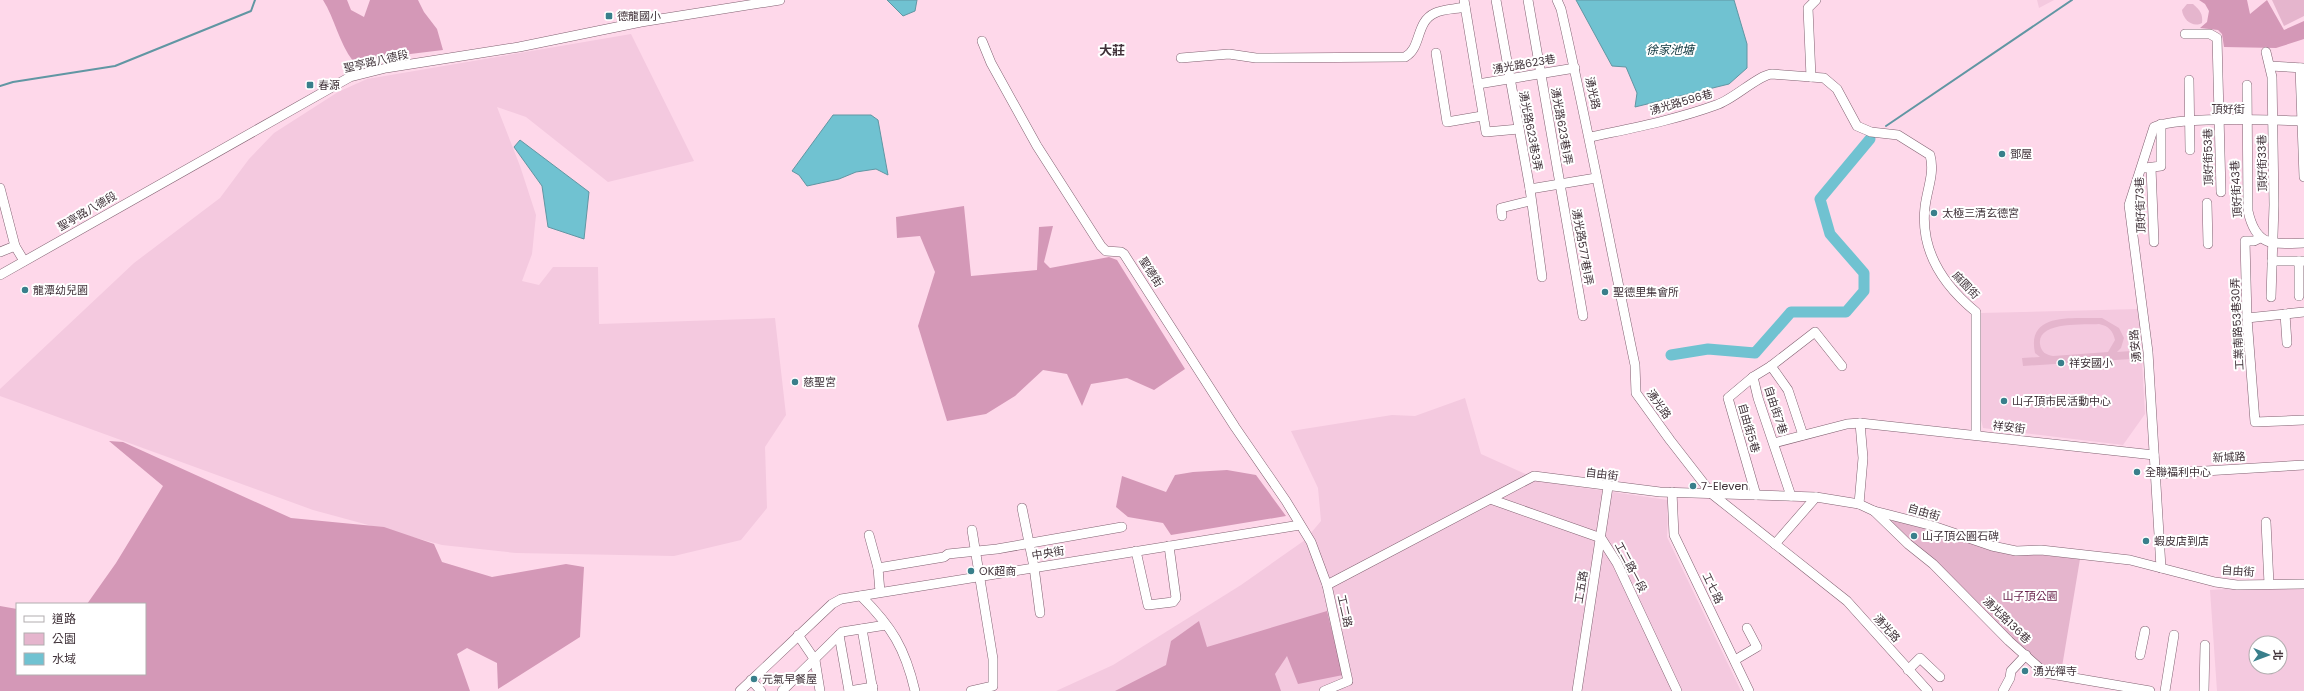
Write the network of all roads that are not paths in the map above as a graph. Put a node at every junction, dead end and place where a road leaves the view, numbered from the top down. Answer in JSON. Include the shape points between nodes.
{"nodes":[{"id":1,"x":780,"y":0,"type":"edge"},
{"id":2,"x":1496,"y":0,"type":"edge"},
{"id":3,"x":1528,"y":0,"type":"edge"},
{"id":4,"x":1557,"y":0,"type":"edge"},
{"id":5,"x":1816,"y":0,"type":"edge"},
{"id":6,"x":1460,"y":4,"type":"edge"},
{"id":7,"x":2184,"y":34,"type":"dead end"},
{"id":8,"x":982,"y":42,"type":"dead end"},
{"id":9,"x":2266,"y":52,"type":"dead end"},
{"id":10,"x":1436,"y":53,"type":"dead end"},
{"id":11,"x":1181,"y":58,"type":"dead end"},
{"id":12,"x":2270,"y":66,"type":"junction"},
{"id":13,"x":1575,"y":68,"type":"junction"},
{"id":14,"x":2302,"y":68,"type":"edge"},
{"id":15,"x":1540,"y":74,"type":"junction"},
{"id":16,"x":1811,"y":77,"type":"junction"},
{"id":17,"x":1509,"y":79,"type":"junction"},
{"id":18,"x":2189,"y":80,"type":"dead end"},
{"id":19,"x":1478,"y":84,"type":"junction"},
{"id":20,"x":2247,"y":85,"type":"dead end"},
{"id":21,"x":1482,"y":116,"type":"junction"},
{"id":22,"x":2219,"y":121,"type":"junction"},
{"id":23,"x":2246,"y":121,"type":"junction"},
{"id":24,"x":2273,"y":121,"type":"junction"},
{"id":25,"x":2303,"y":121,"type":"edge"},
{"id":26,"x":2191,"y":122,"type":"junction"},
{"id":27,"x":2157,"y":125,"type":"junction"},
{"id":28,"x":1519,"y":129,"type":"junction"},
{"id":29,"x":1590,"y":137,"type":"junction"},
{"id":30,"x":2190,"y":150,"type":"dead end"},
{"id":31,"x":1930,"y":155,"type":"joint"},
{"id":32,"x":2146,"y":168,"type":"junction"},
{"id":33,"x":2304,"y":177,"type":"edge"},
{"id":34,"x":1596,"y":178,"type":"junction"},
{"id":35,"x":1560,"y":182,"type":"junction"},
{"id":36,"x":0,"y":188,"type":"edge"},
{"id":37,"x":1530,"y":189,"type":"junction"},
{"id":38,"x":2221,"y":192,"type":"dead end"},
{"id":39,"x":1530,"y":201,"type":"junction"},
{"id":40,"x":2207,"y":203,"type":"dead end"},
{"id":41,"x":2,"y":206,"type":"edge"},
{"id":42,"x":1502,"y":216,"type":"dead end"},
{"id":43,"x":2260,"y":238,"type":"junction"},
{"id":44,"x":2154,"y":242,"type":"dead end"},
{"id":45,"x":2304,"y":243,"type":"edge"},
{"id":46,"x":2208,"y":244,"type":"dead end"},
{"id":47,"x":2273,"y":244,"type":"junction"},
{"id":48,"x":15,"y":246,"type":"junction"},
{"id":49,"x":0,"y":252,"type":"edge"},
{"id":50,"x":24,"y":261,"type":"junction"},
{"id":51,"x":2272,"y":261,"type":"junction"},
{"id":52,"x":2302,"y":261,"type":"edge"},
{"id":53,"x":0,"y":275,"type":"edge"},
{"id":54,"x":1542,"y":277,"type":"dead end"},
{"id":55,"x":2299,"y":296,"type":"dead end"},
{"id":56,"x":2271,"y":298,"type":"dead end"},
{"id":57,"x":2304,"y":312,"type":"edge"},
{"id":58,"x":2285,"y":314,"type":"junction"},
{"id":59,"x":1583,"y":316,"type":"dead end"},
{"id":60,"x":2247,"y":318,"type":"junction"},
{"id":61,"x":2287,"y":343,"type":"dead end"},
{"id":62,"x":1771,"y":366,"type":"junction"},
{"id":63,"x":1842,"y":366,"type":"dead end"},
{"id":64,"x":1753,"y":377,"type":"junction"},
{"id":65,"x":2304,"y":420,"type":"edge"},
{"id":66,"x":1860,"y":423,"type":"junction"},
{"id":67,"x":1804,"y":435,"type":"junction"},
{"id":68,"x":1976,"y":435,"type":"junction"},
{"id":69,"x":1774,"y":443,"type":"junction"},
{"id":70,"x":2154,"y":455,"type":"junction"},
{"id":71,"x":2304,"y":464,"type":"edge"},
{"id":72,"x":2155,"y":474,"type":"junction"},
{"id":73,"x":1608,"y":487,"type":"junction"},
{"id":74,"x":1672,"y":492,"type":"junction"},
{"id":75,"x":1712,"y":494,"type":"junction"},
{"id":76,"x":1756,"y":495,"type":"junction"},
{"id":77,"x":1791,"y":496,"type":"junction"},
{"id":78,"x":1816,"y":497,"type":"junction"},
{"id":79,"x":1493,"y":500,"type":"junction"},
{"id":80,"x":1859,"y":504,"type":"junction"},
{"id":81,"x":1022,"y":508,"type":"dead end"},
{"id":82,"x":1874,"y":512,"type":"junction"},
{"id":83,"x":2266,"y":522,"type":"dead end"},
{"id":84,"x":1300,"y":525,"type":"junction"},
{"id":85,"x":1122,"y":526,"type":"dead end"},
{"id":86,"x":972,"y":530,"type":"dead end"},
{"id":87,"x":869,"y":535,"type":"dead end"},
{"id":88,"x":1601,"y":538,"type":"junction"},
{"id":89,"x":1029,"y":544,"type":"junction"},
{"id":90,"x":1775,"y":544,"type":"junction"},
{"id":91,"x":1169,"y":546,"type":"junction"},
{"id":92,"x":1136,"y":551,"type":"junction"},
{"id":93,"x":975,"y":552,"type":"junction"},
{"id":94,"x":1034,"y":567,"type":"junction"},
{"id":95,"x":878,"y":568,"type":"junction"},
{"id":96,"x":2161,"y":568,"type":"junction"},
{"id":97,"x":979,"y":576,"type":"junction"},
{"id":98,"x":2269,"y":584,"type":"junction"},
{"id":99,"x":2304,"y":584,"type":"edge"},
{"id":100,"x":1327,"y":585,"type":"junction"},
{"id":101,"x":880,"y":592,"type":"junction"},
{"id":102,"x":860,"y":596,"type":"junction"},
{"id":103,"x":1040,"y":613,"type":"dead end"},
{"id":104,"x":886,"y":625,"type":"junction"},
{"id":105,"x":1747,"y":628,"type":"dead end"},
{"id":106,"x":862,"y":629,"type":"junction"},
{"id":107,"x":2145,"y":631,"type":"dead end"},
{"id":108,"x":798,"y":635,"type":"junction"},
{"id":109,"x":839,"y":635,"type":"junction"},
{"id":110,"x":2174,"y":635,"type":"dead end"},
{"id":111,"x":2205,"y":645,"type":"dead end"},
{"id":112,"x":2026,"y":655,"type":"junction"},
{"id":113,"x":2140,"y":655,"type":"dead end"},
{"id":114,"x":815,"y":660,"type":"junction"},
{"id":115,"x":1735,"y":660,"type":"junction"},
{"id":116,"x":1908,"y":670,"type":"junction"},
{"id":117,"x":1940,"y":677,"type":"dead end"},
{"id":118,"x":751,"y":680,"type":"junction"},
{"id":119,"x":873,"y":689,"type":"edge"},
{"id":120,"x":740,"y":691,"type":"edge"},
{"id":121,"x":761,"y":691,"type":"edge"},
{"id":122,"x":782,"y":691,"type":"edge"},
{"id":123,"x":820,"y":691,"type":"edge"},
{"id":124,"x":849,"y":691,"type":"edge"},
{"id":125,"x":915,"y":691,"type":"edge"},
{"id":126,"x":971,"y":691,"type":"edge"},
{"id":127,"x":1324,"y":691,"type":"edge"},
{"id":128,"x":1577,"y":691,"type":"edge"},
{"id":129,"x":1677,"y":691,"type":"edge"},
{"id":130,"x":1749,"y":691,"type":"edge"},
{"id":131,"x":1928,"y":691,"type":"edge"},
{"id":132,"x":2003,"y":691,"type":"edge"},
{"id":133,"x":2150,"y":691,"type":"edge"},
{"id":134,"x":2166,"y":691,"type":"edge"},
{"id":135,"x":2204,"y":691,"type":"edge"}],
"edges":[{"from":1,"to":50,"type":"street","name":"聖亭路八德段","via":[[641,22],[519,47],[386,68],[350,77]]},
{"from":2,"to":17,"type":"street","name":"湧光路623巷3弄"},
{"from":3,"to":15,"type":"street","name":"湧光路623巷1弄"},
{"from":4,"to":13,"type":"street","name":"湧光路"},
{"from":5,"to":16,"type":"street","via":[[1808,8]]},
{"from":6,"to":11,"type":"street","via":[[1434,13],[1422,24],[1414,50],[1405,57],[1256,58],[1229,54]]},
{"from":6,"to":19,"type":"street"},
{"from":7,"to":22,"type":"street","name":"頂好街53巷","via":[[2210,34],[2217,38]]},
{"from":8,"to":84,"type":"street","name":"聖德街","via":[[991,64],[1038,146],[1101,246],[1106,251],[1124,254]]},
{"from":9,"to":12,"type":"street","name":"頂好街33巷"},
{"from":10,"to":21,"type":"street","via":[[1447,122]]},
{"from":12,"to":14,"type":"street"},
{"from":12,"to":24,"type":"street","name":"頂好街33巷"},
{"from":13,"to":15,"type":"street","name":"湧光路623巷"},
{"from":13,"to":29,"type":"street","name":"湧光路"},
{"from":14,"to":25,"type":"street"},
{"from":15,"to":17,"type":"street","name":"湧光路623巷"},
{"from":15,"to":35,"type":"street","name":"湧光路623巷1弄"},
{"from":16,"to":29,"type":"street","name":"湧光路596巷","via":[[1765,75],[1718,105]]},
{"from":16,"to":31,"type":"street","name":"湧光路596巷","via":[[1824,78],[1837,89],[1857,126],[1870,132],[1898,135]]},
{"from":17,"to":19,"type":"street","name":"湧光路623巷"},
{"from":17,"to":28,"type":"street","name":"湧光路623巷3弄"},
{"from":18,"to":26,"type":"street"},
{"from":19,"to":21,"type":"street"},
{"from":20,"to":23,"type":"street","name":"頂好街43巷"},
{"from":21,"to":28,"type":"street","via":[[1486,132]]},
{"from":22,"to":23,"type":"street","name":"頂好街"},
{"from":22,"to":26,"type":"street","name":"頂好街"},
{"from":22,"to":38,"type":"street","name":"頂好街53巷"},
{"from":23,"to":24,"type":"street","name":"頂好街"},
{"from":23,"to":43,"type":"street","name":"頂好街43巷","via":[[2248,211],[2251,227]]},
{"from":24,"to":25,"type":"street","name":"頂好街"},
{"from":24,"to":47,"type":"street","name":"頂好街33巷"},
{"from":25,"to":33,"type":"street"},
{"from":26,"to":27,"type":"street","name":"頂好街"},
{"from":26,"to":30,"type":"street"},
{"from":27,"to":32,"type":"street","name":"湧安路"},
{"from":27,"to":32,"type":"street","name":"頂好街73巷","via":[[2161,166]]},
{"from":28,"to":37,"type":"street","name":"湧光路623巷3弄"},
{"from":29,"to":34,"type":"street","name":"湧光路"},
{"from":31,"to":68,"type":"street","name":"麻園街","via":[[1930,187],[1923,229],[1943,279],[1956,295],[1976,312]]},
{"from":32,"to":44,"type":"street","name":"頂好街73巷"},
{"from":32,"to":70,"type":"street","name":"湧安路","via":[[2129,205],[2148,352]]},
{"from":34,"to":35,"type":"street"},
{"from":34,"to":75,"type":"street","name":"湧光路","via":[[1635,365],[1636,393]]},
{"from":35,"to":37,"type":"street"},
{"from":35,"to":59,"type":"street","name":"湧光路577巷1弄"},
{"from":36,"to":41,"type":"street"},
{"from":37,"to":39,"type":"street","name":"湧光路623巷3弄"},
{"from":39,"to":42,"type":"street","via":[[1501,208]]},
{"from":39,"to":54,"type":"street","name":"湧光路623巷3弄"},
{"from":40,"to":46,"type":"street"},
{"from":41,"to":48,"type":"street"},
{"from":43,"to":47,"type":"street"},
{"from":43,"to":60,"type":"street","name":"工業南路53巷30弄","via":[[2245,241]]},
{"from":45,"to":47,"type":"street"},
{"from":47,"to":51,"type":"street","name":"頂好街33巷"},
{"from":48,"to":49,"type":"street"},
{"from":48,"to":50,"type":"street"},
{"from":50,"to":53,"type":"street","name":"聖亭路八德段"},
{"from":51,"to":52,"type":"street"},
{"from":51,"to":56,"type":"street","name":"頂好街33巷"},
{"from":52,"to":55,"type":"street"},
{"from":57,"to":58,"type":"street"},
{"from":58,"to":60,"type":"street"},
{"from":58,"to":61,"type":"street"},
{"from":60,"to":65,"type":"street","name":"工業南路53巷30弄","via":[[2255,422]]},
{"from":62,"to":63,"type":"street","name":"自由街7巷","via":[[1816,332]]},
{"from":62,"to":64,"type":"street","name":"自由街7巷"},
{"from":62,"to":67,"type":"street","via":[[1788,390]]},
{"from":64,"to":69,"type":"street","name":"自由街7巷"},
{"from":64,"to":76,"type":"street","name":"自由街5巷","via":[[1728,398]]},
{"from":66,"to":67,"type":"street","name":"祥安街"},
{"from":66,"to":68,"type":"street","name":"祥安街"},
{"from":66,"to":80,"type":"street","via":[[1863,458]]},
{"from":67,"to":69,"type":"street","name":"祥安街"},
{"from":68,"to":70,"type":"street","name":"祥安街"},
{"from":69,"to":77,"type":"street","name":"自由街7巷"},
{"from":70,"to":72,"type":"street","name":"湧安路"},
{"from":71,"to":72,"type":"street","name":"新城路"},
{"from":72,"to":96,"type":"street","name":"湧安路"},
{"from":73,"to":74,"type":"street","name":"自由街"},
{"from":73,"to":79,"type":"street","name":"自由街","via":[[1534,476]]},
{"from":73,"to":88,"type":"street","name":"工五路"},
{"from":74,"to":75,"type":"street","name":"自由街"},
{"from":74,"to":115,"type":"street","name":"工七路","via":[[1674,535]]},
{"from":75,"to":76,"type":"street","name":"自由街"},
{"from":75,"to":90,"type":"street","name":"湧光路"},
{"from":76,"to":77,"type":"street","name":"自由街"},
{"from":77,"to":78,"type":"street","name":"自由街"},
{"from":78,"to":80,"type":"street","name":"自由街"},
{"from":78,"to":90,"type":"street"},
{"from":79,"to":88,"type":"street","name":"工二路一段"},
{"from":79,"to":100,"type":"street"},
{"from":80,"to":82,"type":"street","name":"自由街"},
{"from":81,"to":89,"type":"street"},
{"from":82,"to":96,"type":"street","name":"自由街","via":[[1933,526],[1992,546],[2016,551],[2041,550],[2102,556]]},
{"from":82,"to":112,"type":"street","name":"湧光路136巷","via":[[1933,564]]},
{"from":83,"to":98,"type":"street"},
{"from":84,"to":91,"type":"street","name":"中央街"},
{"from":84,"to":100,"type":"street","name":"工二路","via":[[1311,542]]},
{"from":85,"to":89,"type":"street"},
{"from":86,"to":93,"type":"street"},
{"from":87,"to":95,"type":"street"},
{"from":88,"to":128,"type":"street","name":"工五路"},
{"from":88,"to":129,"type":"street","name":"工二路一段","via":[[1617,563]]},
{"from":89,"to":93,"type":"street"},
{"from":89,"to":94,"type":"street"},
{"from":90,"to":116,"type":"street","name":"湧光路","via":[[1847,601]]},
{"from":91,"to":92,"type":"street","name":"中央街"},
{"from":91,"to":92,"type":"street","via":[[1176,598],[1173,602],[1148,606]]},
{"from":92,"to":94,"type":"street","name":"中央街"},
{"from":93,"to":95,"type":"street","via":[[948,554],[944,557]]},
{"from":93,"to":97,"type":"street"},
{"from":94,"to":97,"type":"street","name":"中央街"},
{"from":94,"to":103,"type":"street"},
{"from":95,"to":101,"type":"street"},
{"from":96,"to":98,"type":"street","name":"自由街","via":[[2215,582],[2237,585]]},
{"from":97,"to":101,"type":"street","name":"中央街"},
{"from":97,"to":126,"type":"street","via":[[993,659],[993,686]]},
{"from":98,"to":99,"type":"street","name":"自由街"},
{"from":100,"to":127,"type":"street","name":"工二路","via":[[1348,680]]},
{"from":101,"to":102,"type":"street","name":"中央街"},
{"from":102,"to":104,"type":"street"},
{"from":102,"to":108,"type":"street","name":"中央街","via":[[841,599],[832,604]]},
{"from":104,"to":106,"type":"street"},
{"from":104,"to":125,"type":"street","via":[[906,656]]},
{"from":105,"to":115,"type":"street","via":[[1757,647]]},
{"from":106,"to":109,"type":"street","via":[[842,632]]},
{"from":106,"to":119,"type":"street"},
{"from":107,"to":113,"type":"street"},
{"from":108,"to":114,"type":"street"},
{"from":108,"to":118,"type":"street","name":"中央街"},
{"from":109,"to":114,"type":"street"},
{"from":109,"to":124,"type":"street"},
{"from":110,"to":134,"type":"street"},
{"from":111,"to":135,"type":"street"},
{"from":112,"to":132,"type":"street","via":[[2011,671]]},
{"from":112,"to":133,"type":"street","name":"湧光路136巷","via":[[2045,673]]},
{"from":114,"to":122,"type":"street"},
{"from":114,"to":123,"type":"street"},
{"from":115,"to":130,"type":"street","name":"工七路"},
{"from":116,"to":117,"type":"street","via":[[1920,658]]},
{"from":116,"to":131,"type":"street","name":"湧光路"},
{"from":118,"to":120,"type":"street","name":"中央街"},
{"from":118,"to":121,"type":"street"},
{"from":119,"to":124,"type":"street"}]}
